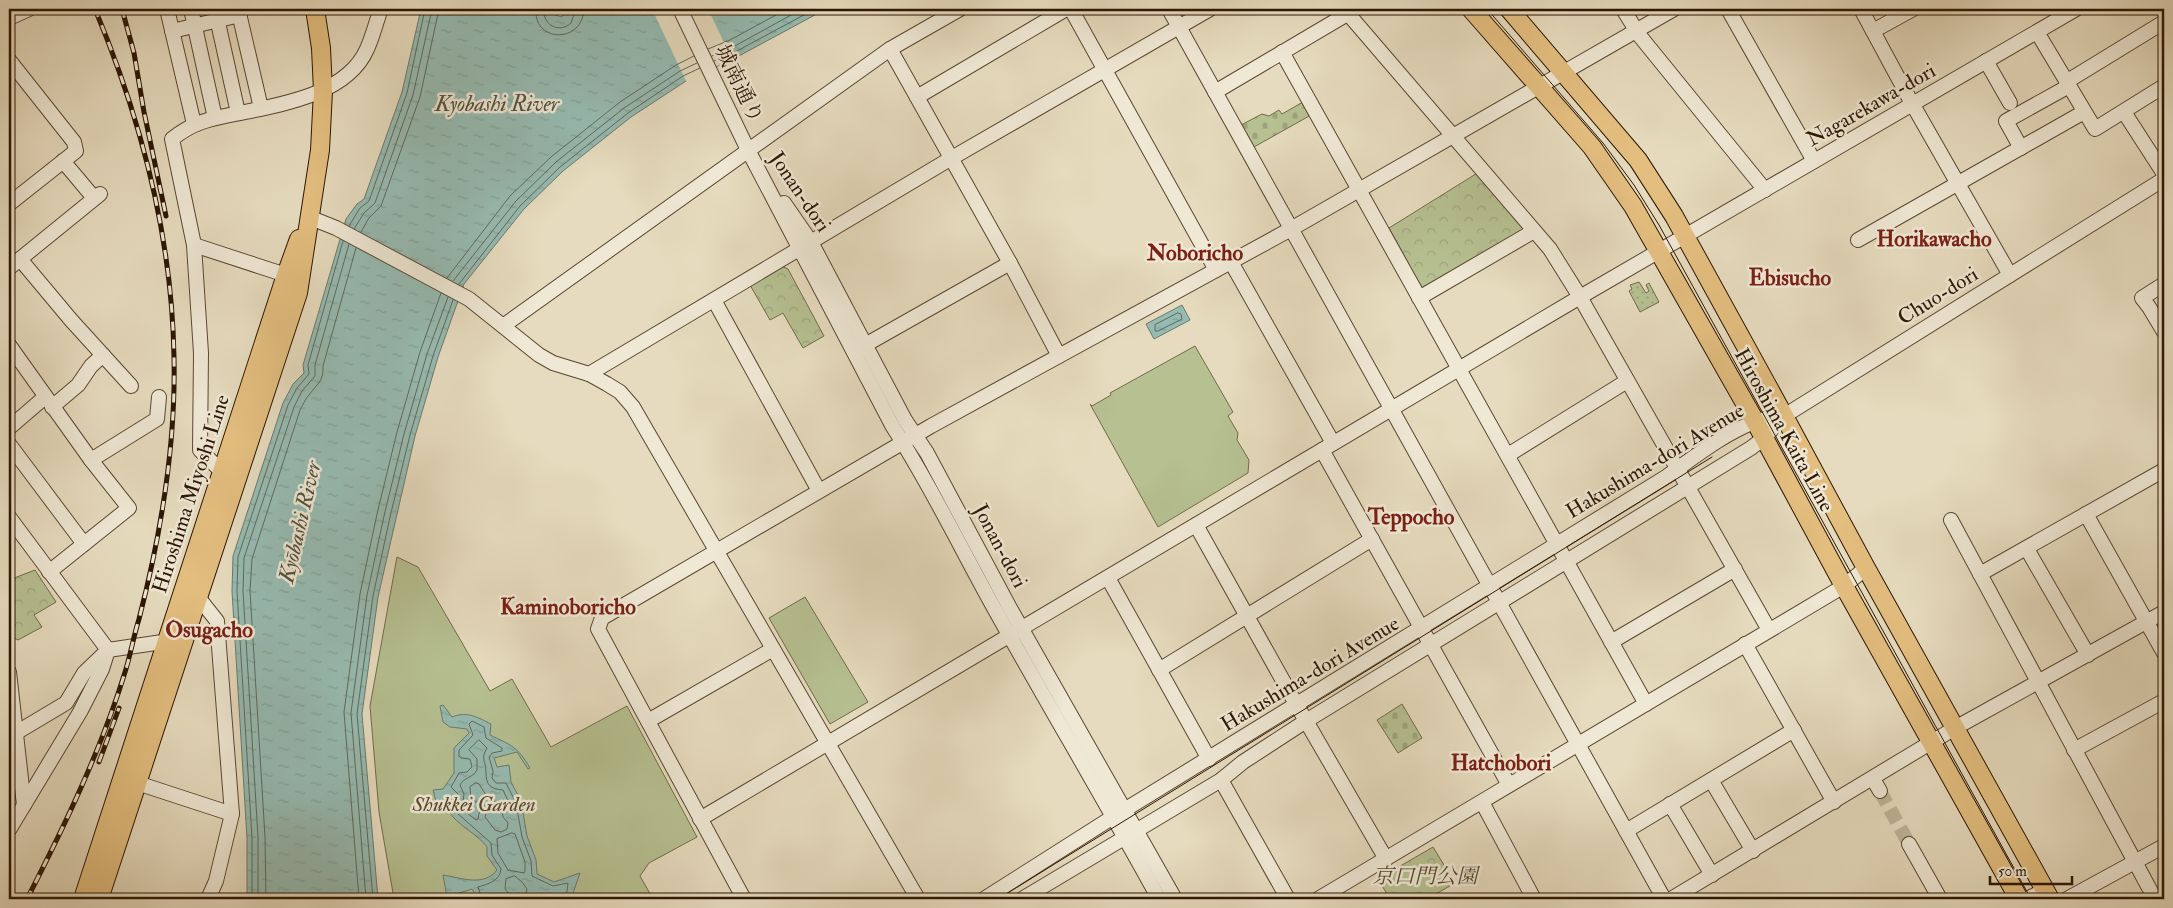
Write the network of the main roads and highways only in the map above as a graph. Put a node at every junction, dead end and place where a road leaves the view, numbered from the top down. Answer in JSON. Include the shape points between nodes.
{"nodes":[{"id":1,"x":315,"y":9,"type":"edge"},
{"id":2,"x":1471,"y":9,"type":"edge"},
{"id":3,"x":1509,"y":9,"type":"edge"},
{"id":4,"x":311,"y":218,"type":"junction"},
{"id":5,"x":130,"y":781,"type":"junction"},
{"id":6,"x":2047,"y":895,"type":"edge"},
{"id":7,"x":83,"y":899,"type":"edge"},
{"id":8,"x":99,"y":899,"type":"edge"},
{"id":9,"x":2019,"y":899,"type":"edge"}],
"edges":[{"from":1,"to":4,"type":"main road","name":"Hiroshima Miyoshi Line","via":[[323,91],[320,150]]},
{"from":2,"to":9,"type":"main road","name":"Hiroshima Kaita Line","via":[[1592,147],[1660,250]]},
{"from":3,"to":6,"type":"main road","name":"Hiroshima Kaita Line","via":[[1638,160],[1685,235]]},
{"from":4,"to":5,"type":"main road","name":"Hiroshima Miyoshi Line","via":[[286,275],[221,471],[168,641]]},
{"from":4,"to":5,"type":"main road","name":"Hiroshima Miyoshi Line","via":[[298,293],[186,638]]},
{"from":5,"to":7,"type":"main road","name":"Hiroshima Miyoshi Line"},
{"from":5,"to":8,"type":"main road","name":"Hiroshima Miyoshi Line"}]}
